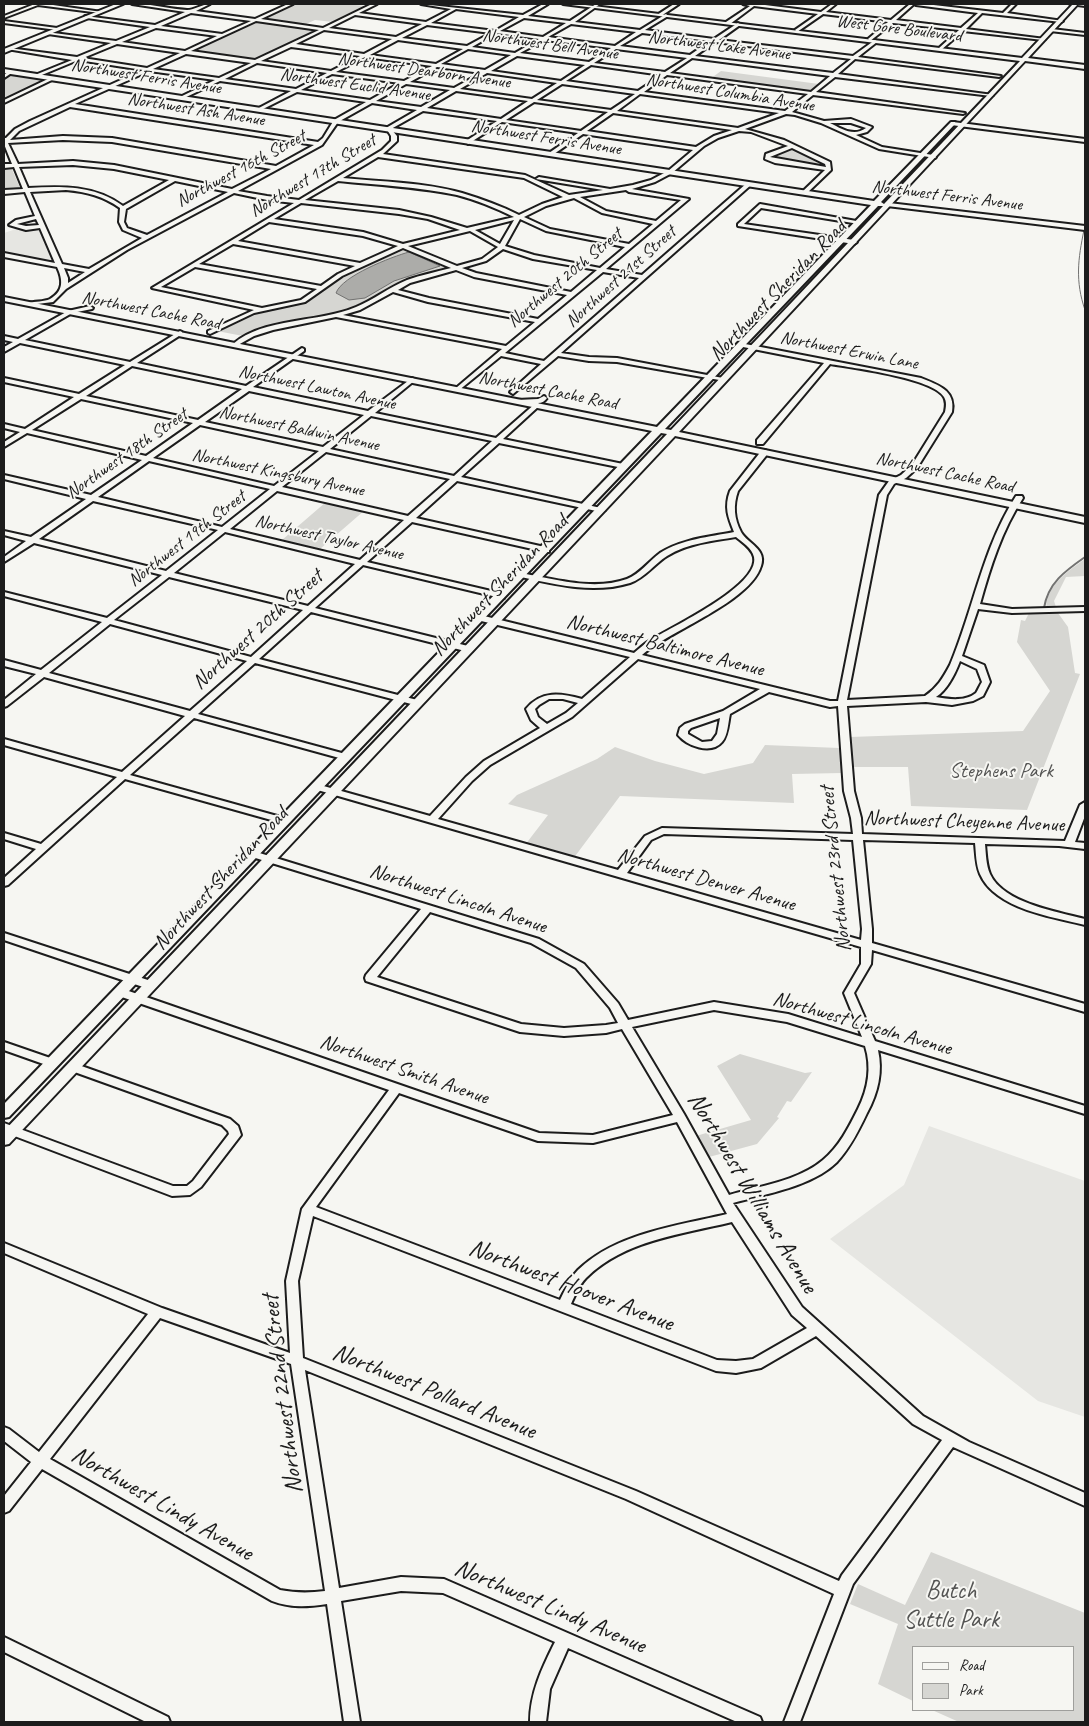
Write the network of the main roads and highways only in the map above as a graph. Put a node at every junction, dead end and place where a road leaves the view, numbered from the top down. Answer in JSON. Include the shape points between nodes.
{"nodes":[{"id":1,"x":120,"y":4,"type":"edge"},
{"id":2,"x":566,"y":4,"type":"edge"},
{"id":3,"x":579,"y":4,"type":"edge"},
{"id":4,"x":1067,"y":4,"type":"edge"},
{"id":5,"x":1076,"y":4,"type":"edge"},
{"id":6,"x":593,"y":5,"type":"edge"},
{"id":7,"x":7,"y":48,"type":"edge"},
{"id":8,"x":1015,"y":58,"type":"junction"},
{"id":9,"x":1025,"y":59,"type":"junction"},
{"id":10,"x":1085,"y":67,"type":"edge"},
{"id":11,"x":7,"y":72,"type":"edge"},
{"id":12,"x":877,"y":203,"type":"junction"},
{"id":13,"x":889,"y":205,"type":"junction"},
{"id":14,"x":834,"y":248,"type":"junction"},
{"id":15,"x":821,"y":261,"type":"junction"},
{"id":16,"x":835,"y":263,"type":"junction"},
{"id":17,"x":812,"y":286,"type":"junction"},
{"id":18,"x":4,"y":291,"type":"edge"},
{"id":19,"x":4,"y":299,"type":"edge"},
{"id":20,"x":51,"y":304,"type":"junction"},
{"id":21,"x":71,"y":308,"type":"junction"},
{"id":22,"x":540,"y":402,"type":"junction"},
{"id":23,"x":662,"y":426,"type":"junction"},
{"id":24,"x":678,"y":429,"type":"junction"},
{"id":25,"x":1016,"y":501,"type":"junction"},
{"id":26,"x":1085,"y":511,"type":"edge"},
{"id":27,"x":1085,"y":520,"type":"edge"},
{"id":28,"x":4,"y":1113,"type":"edge"},
{"id":29,"x":7,"y":1132,"type":"edge"}],
"edges":[{"from":1,"to":7,"type":"main road"},
{"from":2,"to":6,"type":"main road","name":"West Gore Boulevard"},
{"from":3,"to":6,"type":"main road","name":"West Gore Boulevard"},
{"from":4,"to":8,"type":"main road","name":"Northwest Sheridan Road"},
{"from":5,"to":9,"type":"main road","name":"Northwest Sheridan Road"},
{"from":6,"to":8,"type":"main road","name":"West Gore Boulevard"},
{"from":8,"to":9,"type":"main road","name":"West Gore Boulevard"},
{"from":8,"to":12,"type":"main road","name":"Northwest Sheridan Road"},
{"from":9,"to":10,"type":"main road","name":"West Gore Boulevard"},
{"from":9,"to":13,"type":"main road","name":"Northwest Sheridan Road"},
{"from":11,"to":12,"type":"main road","name":"Northwest Ferris Avenue"},
{"from":12,"to":13,"type":"main road","name":"Northwest Ferris Avenue"},
{"from":12,"to":14,"type":"main road","name":"Northwest Sheridan Road"},
{"from":13,"to":16,"type":"main road","name":"Northwest Sheridan Road"},
{"from":14,"to":15,"type":"main road","name":"Northwest Sheridan Road"},
{"from":14,"to":16,"type":"main road","via":[[829,260]]},
{"from":15,"to":17,"type":"main road","via":[[828,265]]},
{"from":15,"to":23,"type":"main road","name":"Northwest Sheridan Road"},
{"from":16,"to":17,"type":"main road","name":"Northwest Sheridan Road"},
{"from":17,"to":24,"type":"main road","name":"Northwest Sheridan Road"},
{"from":18,"to":20,"type":"main road","name":"Northwest Cache Road"},
{"from":19,"to":20,"type":"main road","name":"Northwest Cache Road"},
{"from":20,"to":21,"type":"main road","name":"Northwest Cache Road"},
{"from":21,"to":22,"type":"main road","name":"Northwest Cache Road","via":[[412,380],[519,401]]},
{"from":21,"to":22,"type":"main road","name":"Northwest Cache Road","via":[[90,308],[465,382],[513,392]]},
{"from":22,"to":23,"type":"main road","name":"Northwest Cache Road"},
{"from":23,"to":24,"type":"main road","name":"Northwest Cache Road"},
{"from":23,"to":28,"type":"main road","name":"Northwest Sheridan Road"},
{"from":24,"to":25,"type":"main road","name":"Northwest Cache Road","via":[[765,452]]},
{"from":24,"to":25,"type":"main road","name":"Northwest Cache Road","via":[[760,442]]},
{"from":24,"to":29,"type":"main road","name":"Northwest Sheridan Road","via":[[73,1067]]},
{"from":25,"to":26,"type":"main road","name":"Northwest Cache Road"},
{"from":25,"to":27,"type":"main road","name":"Northwest Cache Road"}]}
